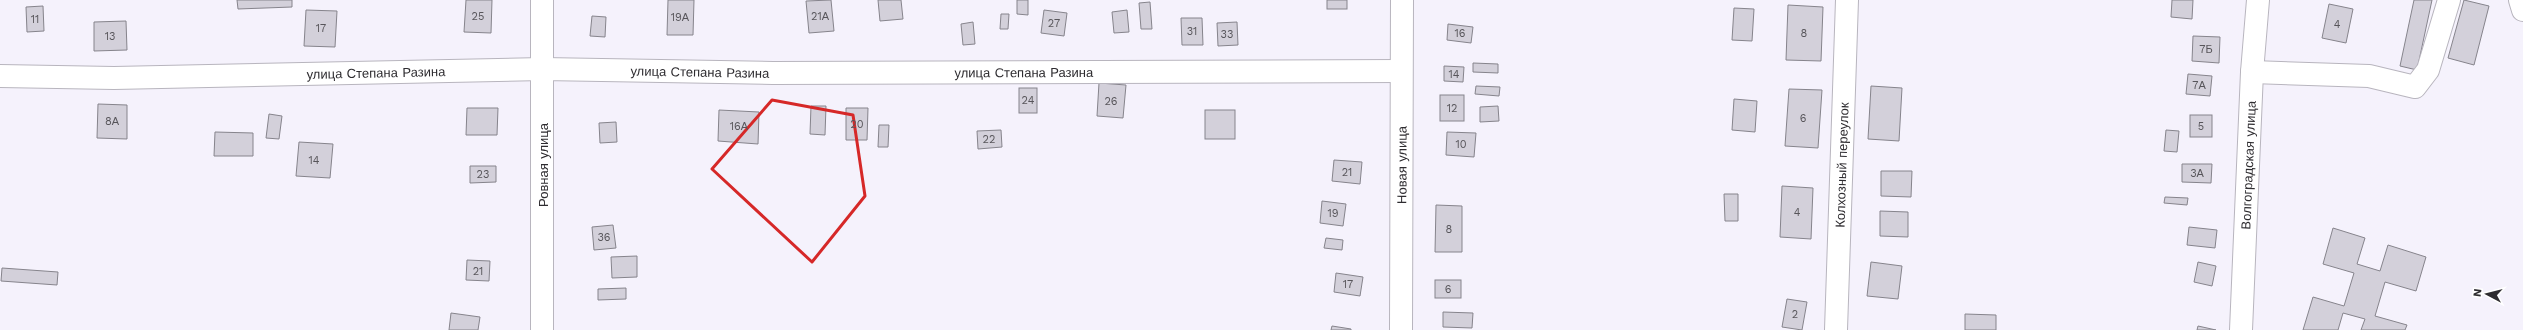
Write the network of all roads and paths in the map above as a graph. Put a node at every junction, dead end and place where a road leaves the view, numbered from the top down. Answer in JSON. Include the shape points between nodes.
{"nodes":[{"id":1,"x":542,"y":0,"type":"edge"},
{"id":2,"x":1402,"y":0,"type":"edge"},
{"id":3,"x":1847,"y":0,"type":"edge"},
{"id":4,"x":2258,"y":0,"type":"edge"},
{"id":5,"x":2449,"y":0,"type":"edge"},
{"id":6,"x":2520,"y":0,"type":"edge"},
{"id":7,"x":2523,"y":10,"type":"edge"},
{"id":8,"x":543,"y":69,"type":"junction"},
{"id":9,"x":1401,"y":71,"type":"junction"},
{"id":10,"x":2252,"y":72,"type":"junction"},
{"id":11,"x":0,"y":76,"type":"edge"},
{"id":12,"x":542,"y":330,"type":"edge"},
{"id":13,"x":1401,"y":330,"type":"edge"},
{"id":14,"x":1836,"y":330,"type":"edge"},
{"id":15,"x":2241,"y":330,"type":"edge"}],
"edges":[{"from":1,"to":8,"type":"street","name":"Ровная улица"},
{"from":2,"to":9,"type":"street","name":"Новая улица"},
{"from":3,"to":14,"type":"street","name":"Колхозный переулок"},
{"from":4,"to":10,"type":"street","name":"Волгоградская улица"},
{"from":5,"to":10,"type":"street","via":[[2428,70],[2415,87],[2369,76]]},
{"from":6,"to":7,"type":"street"},
{"from":8,"to":9,"type":"street","name":"улица Степана Разина","via":[[773,73]]},
{"from":8,"to":11,"type":"street","name":"улица Степана Разина","via":[[114,78]]},
{"from":8,"to":12,"type":"street","name":"Ровная улица"},
{"from":9,"to":13,"type":"street","name":"Новая улица"},
{"from":10,"to":15,"type":"street","name":"Волгоградская улица"}]}
